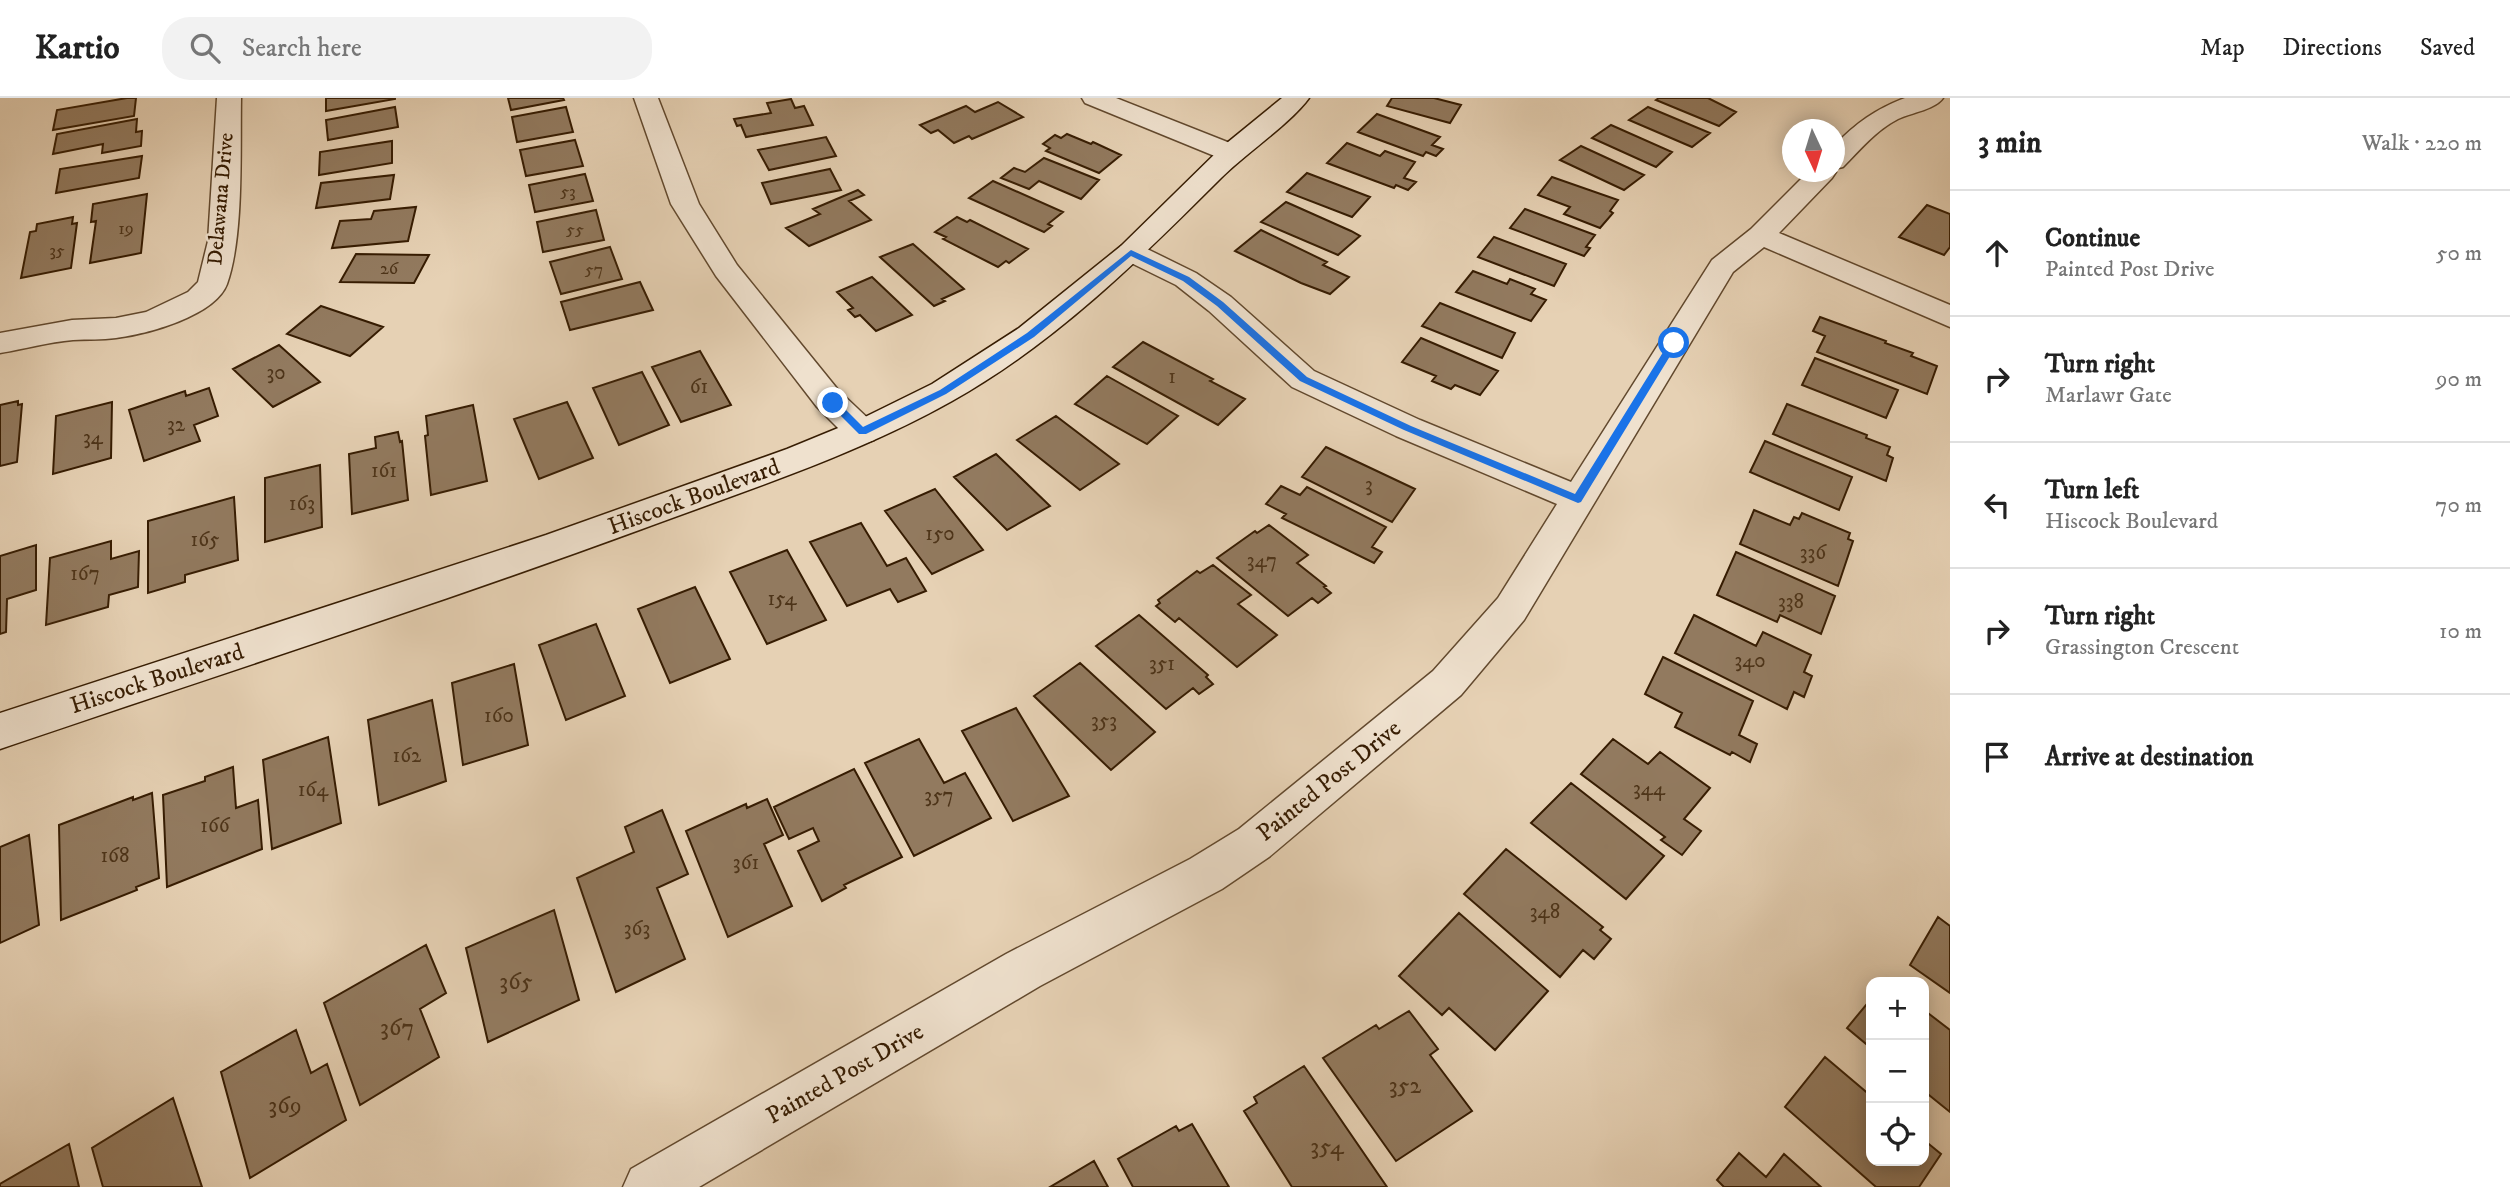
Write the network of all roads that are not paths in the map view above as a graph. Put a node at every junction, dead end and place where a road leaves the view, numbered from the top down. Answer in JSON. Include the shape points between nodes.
{"nodes":[{"id":1,"x":229,"y":98,"type":"edge"},
{"id":2,"x":646,"y":98,"type":"edge"},
{"id":3,"x":1094,"y":98,"type":"edge"},
{"id":4,"x":1297,"y":98,"type":"edge"},
{"id":5,"x":1885,"y":98,"type":"edge"},
{"id":6,"x":1931,"y":98,"type":"edge"},
{"id":7,"x":1868,"y":126,"type":"junction"},
{"id":8,"x":1845,"y":151,"type":"edge"},
{"id":9,"x":1231,"y":153,"type":"junction"},
{"id":10,"x":1813,"y":182,"type":"edge"},
{"id":11,"x":1761,"y":235,"type":"junction"},
{"id":12,"x":1131,"y":252,"type":"junction"},
{"id":13,"x":1950,"y":317,"type":"edge"},
{"id":14,"x":0,"y":343,"type":"edge"},
{"id":15,"x":862,"y":432,"type":"junction"},
{"id":16,"x":1578,"y":499,"type":"junction"},
{"id":17,"x":0,"y":731,"type":"edge"},
{"id":18,"x":649,"y":1187,"type":"edge"}],
"edges":[{"from":1,"to":14,"type":"street","name":"Delawana Drive","via":[[222,241],[212,285],[199,299],[154,320]]},
{"from":2,"to":15,"type":"street","via":[[685,204],[726,270],[828,398]]},
{"from":3,"to":9,"type":"street"},
{"from":4,"to":9,"type":"street","name":"Hiscock Boulevard"},
{"from":5,"to":7,"type":"street"},
{"from":6,"to":7,"type":"street","via":[[1912,102]]},
{"from":7,"to":8,"type":"street"},
{"from":9,"to":12,"type":"street","name":"Hiscock Boulevard"},
{"from":10,"to":11,"type":"street","name":"Painted Post Drive"},
{"from":11,"to":13,"type":"street"},
{"from":11,"to":16,"type":"street","name":"Painted Post Drive","via":[[1722,265]]},
{"from":12,"to":15,"type":"street","name":"Hiscock Boulevard","via":[[1030,335],[943,392]]},
{"from":12,"to":16,"type":"street","via":[[1186,279],[1220,304],[1303,379]]},
{"from":15,"to":17,"type":"street","name":"Hiscock Boulevard","via":[[559,545]]},
{"from":16,"to":18,"type":"street","name":"Painted Post Drive","via":[[1511,609],[1447,683],[1254,843],[1206,874],[1023,970]]}]}
